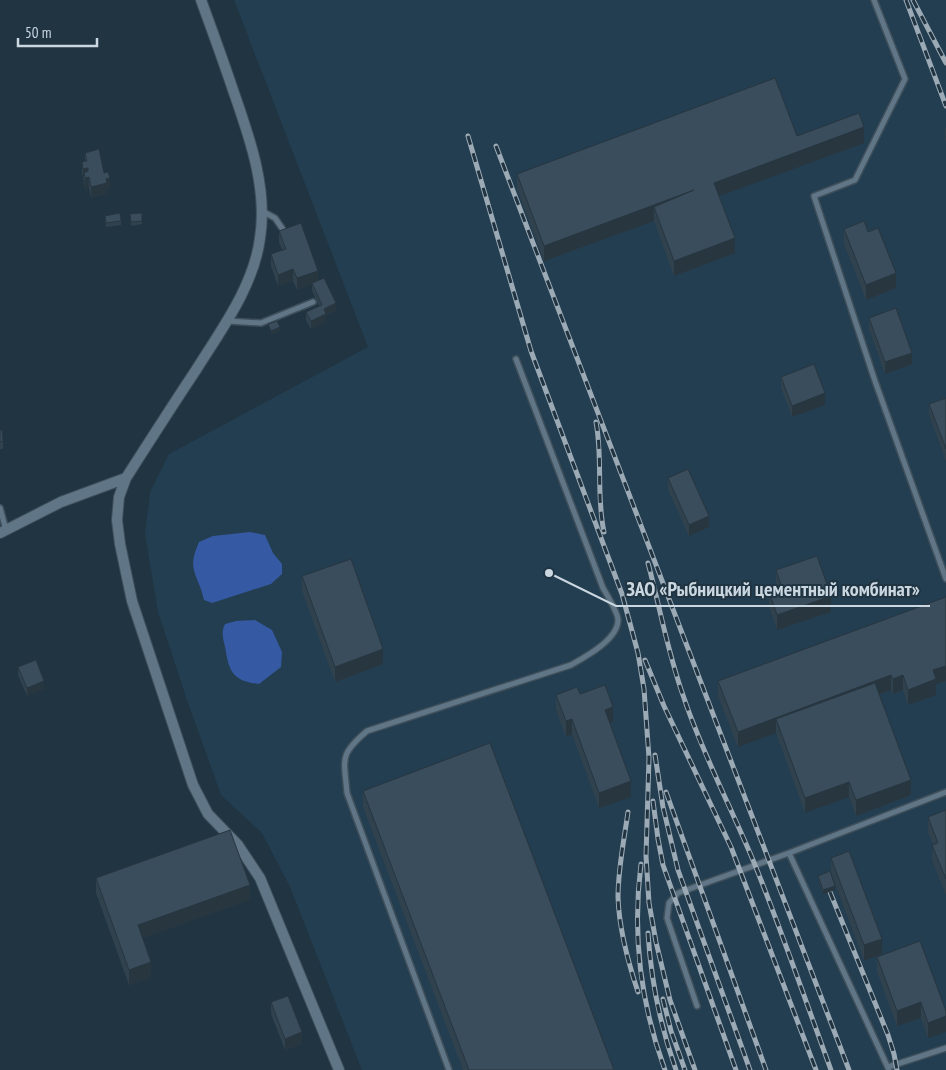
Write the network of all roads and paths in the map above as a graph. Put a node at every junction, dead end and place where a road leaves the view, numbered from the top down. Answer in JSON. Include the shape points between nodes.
{"nodes":[{"id":1,"x":201,"y":0,"type":"edge"},
{"id":2,"x":874,"y":0,"type":"edge"},
{"id":3,"x":262,"y":210,"type":"junction"},
{"id":4,"x":284,"y":231,"type":"edge"},
{"id":5,"x":313,"y":302,"type":"dead end"},
{"id":6,"x":227,"y":321,"type":"junction"},
{"id":7,"x":516,"y":359,"type":"dead end"},
{"id":8,"x":126,"y":478,"type":"junction"},
{"id":9,"x":0,"y":508,"type":"edge"},
{"id":10,"x":3,"y":531,"type":"edge"},
{"id":11,"x":946,"y":579,"type":"edge"},
{"id":12,"x":946,"y":792,"type":"edge"},
{"id":13,"x":789,"y":853,"type":"junction"},
{"id":14,"x":697,"y":1006,"type":"dead end"},
{"id":15,"x":946,"y":1048,"type":"edge"},
{"id":16,"x":888,"y":1068,"type":"edge"},
{"id":17,"x":339,"y":1070,"type":"edge"},
{"id":18,"x":449,"y":1070,"type":"edge"}],
"edges":[{"from":1,"to":3,"type":"street","via":[[248,133]]},
{"from":2,"to":11,"type":"lane","via":[[905,79],[855,180],[814,196],[874,381]]},
{"from":3,"to":4,"type":"lane","via":[[275,218]]},
{"from":3,"to":6,"type":"street","via":[[260,238],[252,267]]},
{"from":5,"to":6,"type":"lane","via":[[261,323]]},
{"from":6,"to":8,"type":"street"},
{"from":7,"to":18,"type":"lane","via":[[603,588],[619,618],[615,633],[588,656],[572,664],[367,731],[350,746],[344,760],[347,793]]},
{"from":8,"to":10,"type":"street","via":[[61,502]]},
{"from":8,"to":17,"type":"street","via":[[119,497],[117,520],[132,601],[193,785],[208,814],[238,845],[260,878]]},
{"from":9,"to":10,"type":"lane"},
{"from":12,"to":13,"type":"lane"},
{"from":13,"to":14,"type":"lane","via":[[678,893],[669,903],[669,927]]},
{"from":13,"to":16,"type":"lane"},
{"from":15,"to":16,"type":"lane"}]}
